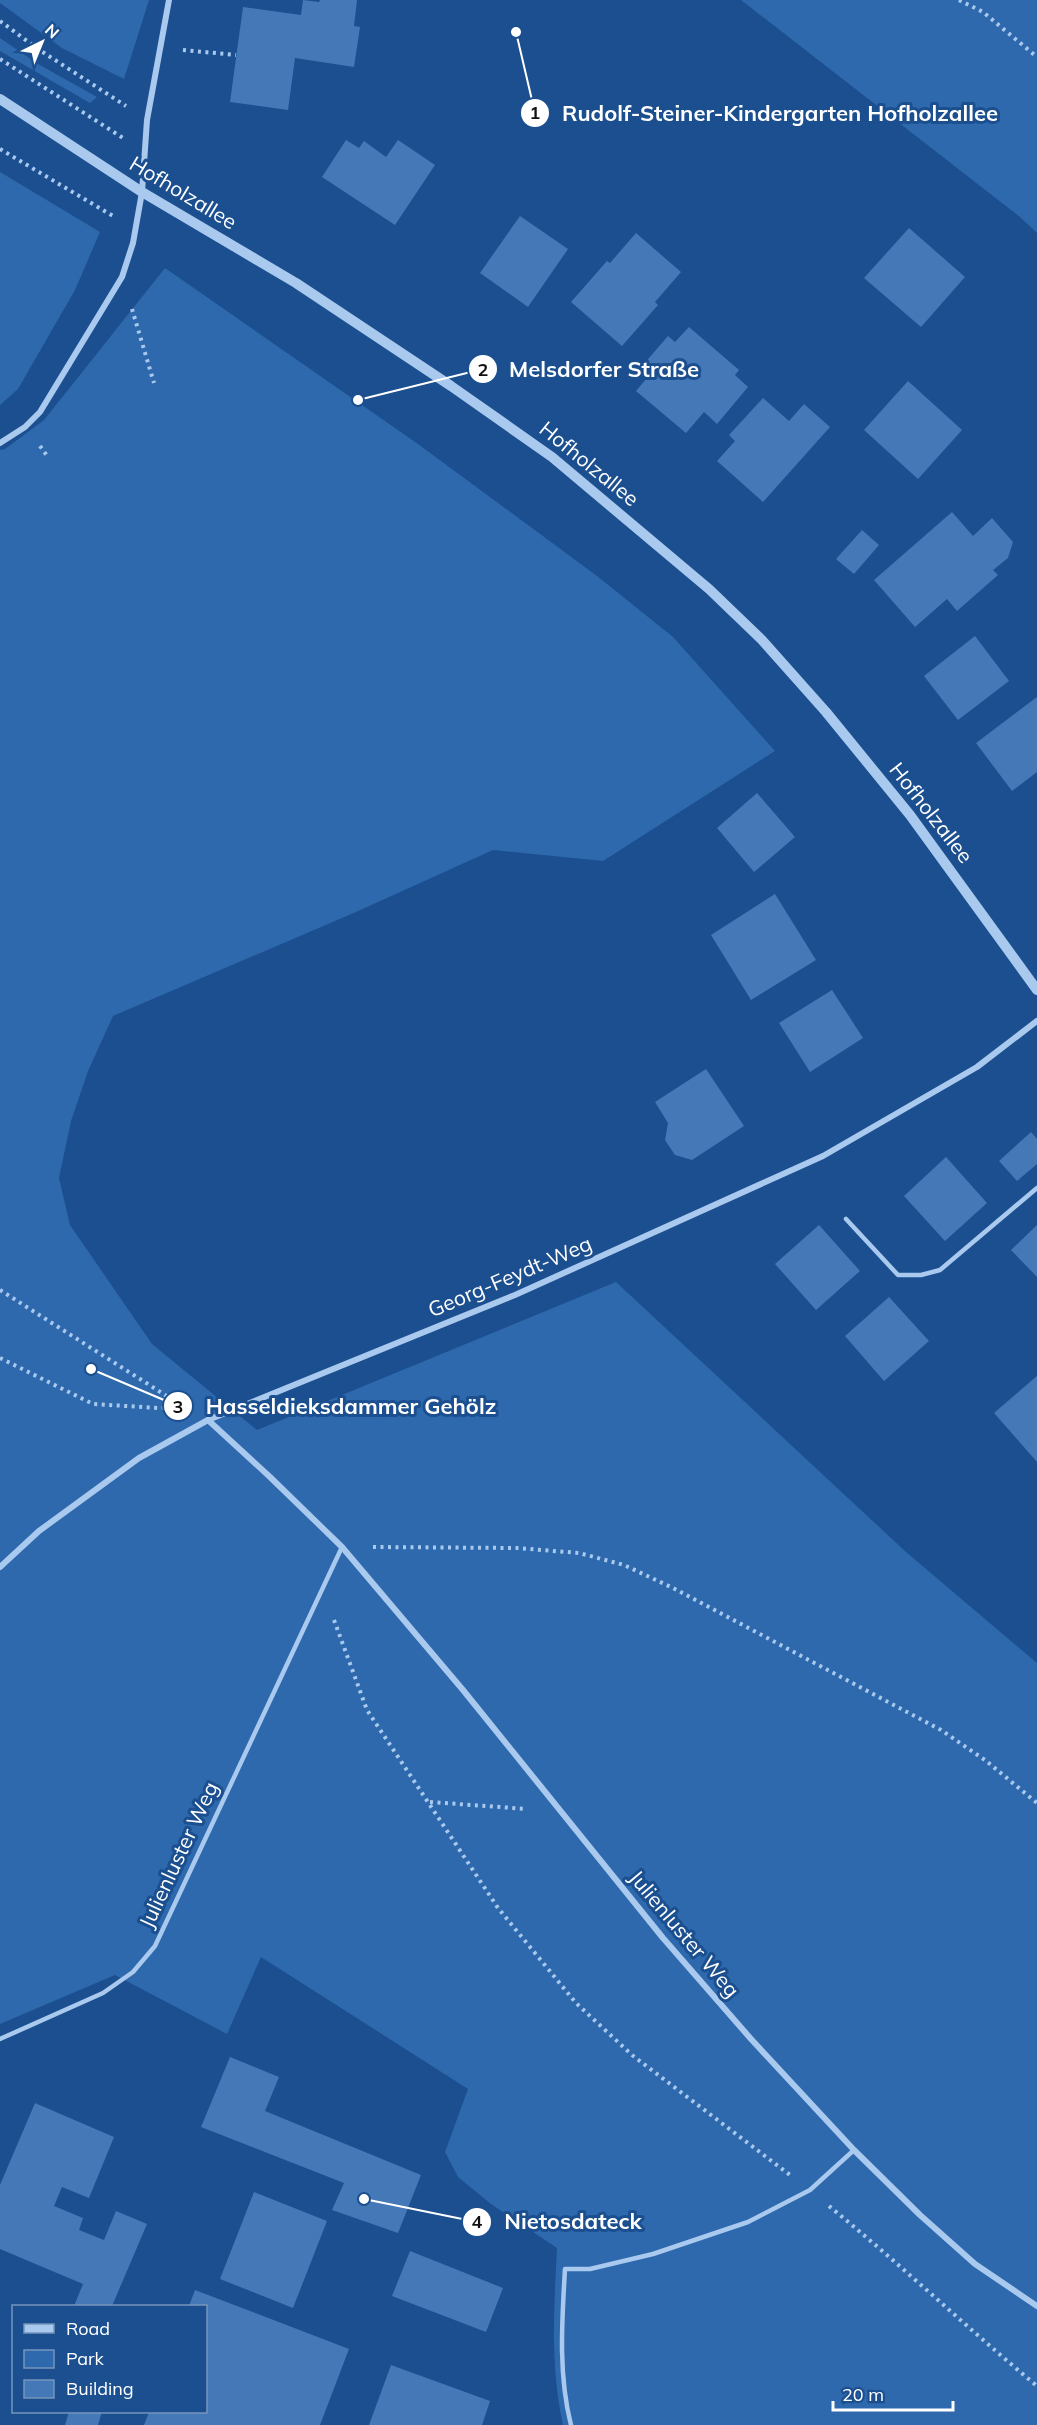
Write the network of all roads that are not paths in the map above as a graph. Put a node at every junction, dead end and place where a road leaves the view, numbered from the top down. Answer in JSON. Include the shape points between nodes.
{"nodes":[{"id":1,"x":169,"y":0,"type":"edge"},
{"id":2,"x":0,"y":99,"type":"edge"},
{"id":3,"x":142,"y":192,"type":"junction"},
{"id":4,"x":0,"y":443,"type":"edge"},
{"id":5,"x":1037,"y":990,"type":"edge"},
{"id":6,"x":1037,"y":1021,"type":"edge"},
{"id":7,"x":1037,"y":1188,"type":"edge"},
{"id":8,"x":846,"y":1219,"type":"dead end"},
{"id":9,"x":208,"y":1420,"type":"junction"},
{"id":10,"x":342,"y":1547,"type":"junction"},
{"id":11,"x":0,"y":1567,"type":"edge"},
{"id":12,"x":0,"y":2039,"type":"edge"},
{"id":13,"x":854,"y":2150,"type":"junction"},
{"id":14,"x":1037,"y":2306,"type":"edge"},
{"id":15,"x":571,"y":2425,"type":"edge"}],
"edges":[{"from":1,"to":3,"type":"street","via":[[147,120]]},
{"from":2,"to":3,"type":"street","name":"Hofholzallee"},
{"from":3,"to":4,"type":"street","via":[[122,277],[40,412]]},
{"from":3,"to":5,"type":"street","name":"Hofholzallee","via":[[296,284],[451,386],[552,457],[709,589],[762,640],[910,815]]},
{"from":6,"to":9,"type":"street","name":"Georg-Feydt-Weg","via":[[977,1067],[824,1156],[515,1295]]},
{"from":7,"to":8,"type":"lane","via":[[940,1270],[921,1275],[898,1275]]},
{"from":9,"to":10,"type":"street","name":"Julienluster Weg"},
{"from":9,"to":11,"type":"street","name":"Georg-Feydt-Weg","via":[[139,1458],[39,1531]]},
{"from":10,"to":12,"type":"lane","name":"Julienluster Weg","via":[[154,1946],[133,1972],[103,1993]]},
{"from":10,"to":13,"type":"street","name":"Julienluster Weg","via":[[663,1938]]},
{"from":13,"to":14,"type":"street","name":"Julienluster Weg","via":[[975,2264]]},
{"from":13,"to":15,"type":"lane","via":[[810,2190],[748,2222],[653,2254],[590,2269],[565,2269],[562,2356],[564,2399]]}]}
